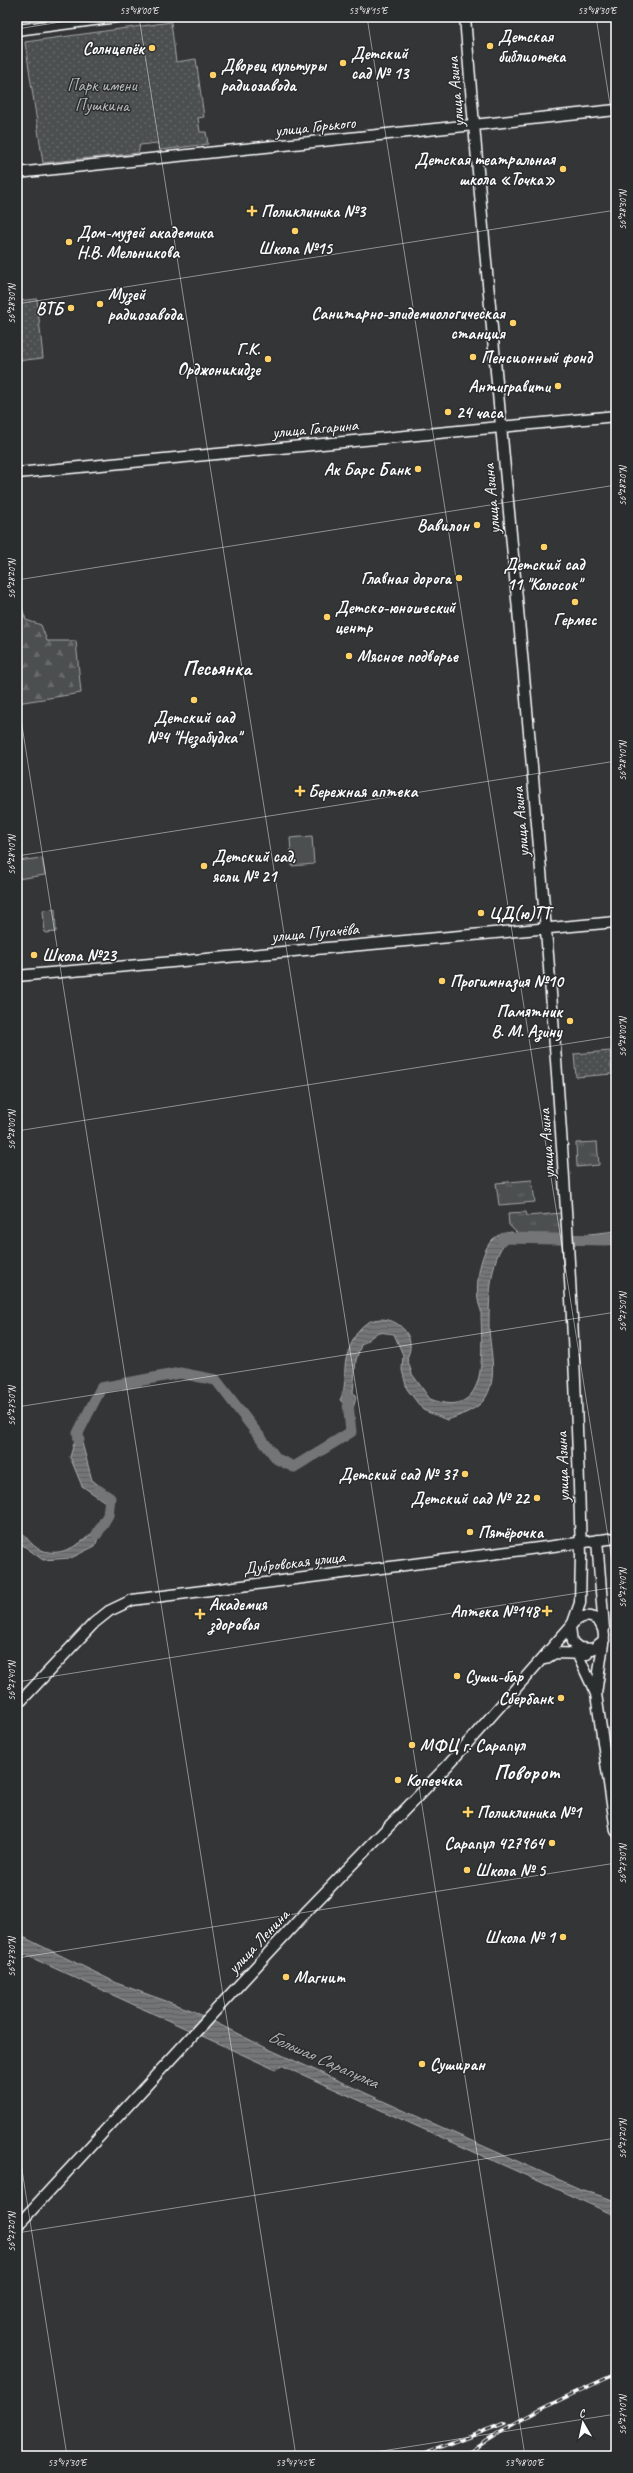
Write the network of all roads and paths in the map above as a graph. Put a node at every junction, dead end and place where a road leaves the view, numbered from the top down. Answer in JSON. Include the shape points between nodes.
{"nodes":[{"id":1,"x":117,"y":17,"type":"edge"},
{"id":2,"x":465,"y":17,"type":"edge"},
{"id":3,"x":17,"y":30,"type":"edge"},
{"id":4,"x":616,"y":110,"type":"edge"},
{"id":5,"x":475,"y":126,"type":"junction"},
{"id":6,"x":17,"y":173,"type":"edge"},
{"id":7,"x":616,"y":416,"type":"edge"},
{"id":8,"x":501,"y":427,"type":"junction"},
{"id":9,"x":17,"y":473,"type":"edge"},
{"id":10,"x":616,"y":922,"type":"edge"},
{"id":11,"x":545,"y":928,"type":"junction"},
{"id":12,"x":17,"y":976,"type":"edge"},
{"id":13,"x":616,"y":1538,"type":"edge"},
{"id":14,"x":597,"y":1540,"type":"junction"},
{"id":15,"x":581,"y":1541,"type":"junction"},
{"id":16,"x":572,"y":1625,"type":"junction"},
{"id":17,"x":604,"y":1635,"type":"junction"},
{"id":18,"x":572,"y":1642,"type":"junction"},
{"id":19,"x":577,"y":1653,"type":"junction"},
{"id":20,"x":601,"y":1657,"type":"junction"},
{"id":21,"x":524,"y":1679,"type":"junction"},
{"id":22,"x":596,"y":1694,"type":"junction"},
{"id":23,"x":17,"y":1705,"type":"edge"},
{"id":24,"x":616,"y":1831,"type":"edge"},
{"id":25,"x":17,"y":2226,"type":"edge"}],
"edges":[{"from":1,"to":3,"type":"main road"},
{"from":2,"to":5,"type":"main road","name":"улица Азина"},
{"from":4,"to":5,"type":"main road","name":"улица Горького"},
{"from":5,"to":6,"type":"main road","name":"улица Горького"},
{"from":5,"to":8,"type":"main road","name":"улица Азина"},
{"from":7,"to":8,"type":"main road","name":"улица Гагарина"},
{"from":8,"to":9,"type":"main road","name":"улица Гагарина"},
{"from":8,"to":11,"type":"main road","name":"улица Азина"},
{"from":10,"to":11,"type":"main road","name":"улица Пугачёва"},
{"from":11,"to":12,"type":"main road","name":"улица Пугачёва"},
{"from":11,"to":15,"type":"main road","name":"улица Азина","via":[[568,1222]]},
{"from":13,"to":14,"type":"main road","name":"Дубровская улица"},
{"from":14,"to":15,"type":"main road","name":"Дубровская улица"},
{"from":14,"to":17,"type":"main road"},
{"from":15,"to":16,"type":"main road","name":"улица Азина","via":[[581,1593],[578,1613]]},
{"from":15,"to":23,"type":"main road","name":"Дубровская улица","via":[[132,1600],[109,1611],[94,1623]]},
{"from":16,"to":17,"type":"main road","via":[[581,1617],[591,1616],[599,1621]]},
{"from":16,"to":18,"type":"main road"},
{"from":16,"to":21,"type":"main road","name":"улица Ленина"},
{"from":17,"to":18,"type":"main road","via":[[598,1647],[588,1650],[579,1648]]},
{"from":17,"to":20,"type":"main road"},
{"from":18,"to":19,"type":"main road"},
{"from":19,"to":20,"type":"main road","name":"улица Ленина"},
{"from":19,"to":21,"type":"main road","name":"улица Ленина","via":[[555,1653]]},
{"from":19,"to":22,"type":"main road"},
{"from":20,"to":22,"type":"main road"},
{"from":21,"to":25,"type":"main road","name":"улица Ленина","via":[[448,1764]]},
{"from":22,"to":24,"type":"main road"}]}
